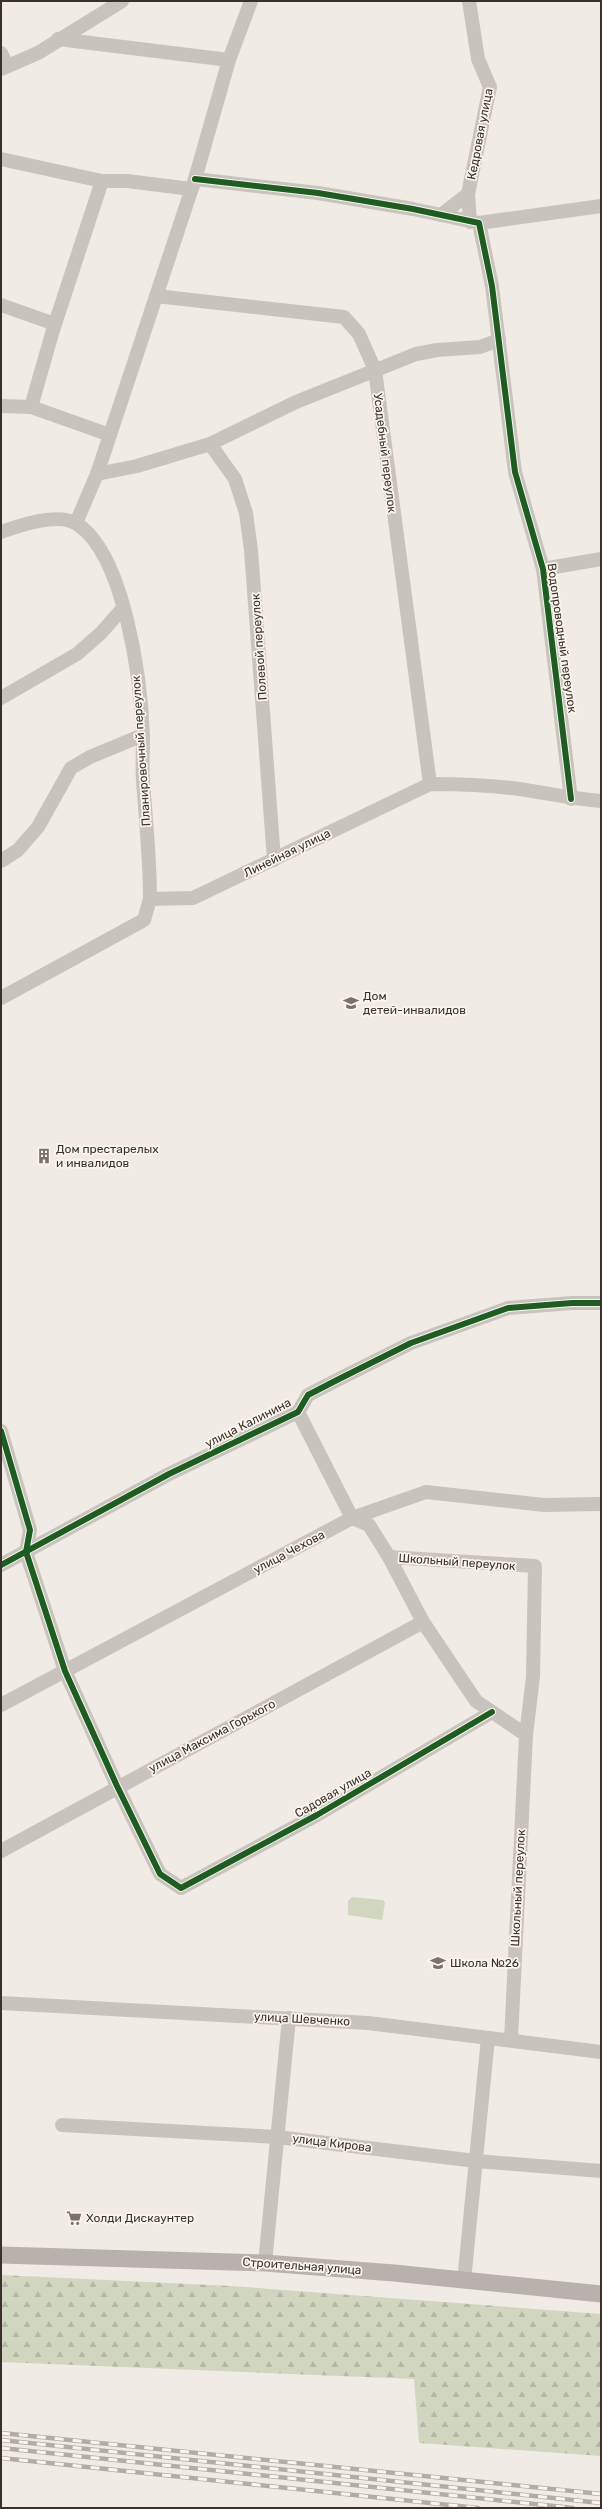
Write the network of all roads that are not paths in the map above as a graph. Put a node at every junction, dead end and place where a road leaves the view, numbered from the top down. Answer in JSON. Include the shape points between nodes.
{"nodes":[{"id":1,"x":122,"y":1,"type":"edge"},
{"id":2,"x":251,"y":1,"type":"edge"},
{"id":3,"x":470,"y":1,"type":"edge"},
{"id":4,"x":58,"y":39,"type":"junction"},
{"id":5,"x":229,"y":60,"type":"junction"},
{"id":6,"x":3,"y":62,"type":"edge"},
{"id":7,"x":1,"y":159,"type":"edge"},
{"id":8,"x":102,"y":181,"type":"junction"},
{"id":9,"x":193,"y":184,"type":"junction"},
{"id":10,"x":468,"y":194,"type":"junction"},
{"id":11,"x":601,"y":206,"type":"edge"},
{"id":12,"x":441,"y":215,"type":"junction"},
{"id":13,"x":474,"y":223,"type":"junction"},
{"id":14,"x":156,"y":296,"type":"junction"},
{"id":15,"x":1,"y":305,"type":"edge"},
{"id":16,"x":55,"y":324,"type":"junction"},
{"id":17,"x":499,"y":340,"type":"junction"},
{"id":18,"x":375,"y":370,"type":"junction"},
{"id":19,"x":1,"y":406,"type":"edge"},
{"id":20,"x":31,"y":407,"type":"junction"},
{"id":21,"x":110,"y":435,"type":"junction"},
{"id":22,"x":210,"y":444,"type":"junction"},
{"id":23,"x":97,"y":474,"type":"junction"},
{"id":24,"x":76,"y":523,"type":"junction"},
{"id":25,"x":1,"y":532,"type":"edge"},
{"id":26,"x":601,"y":559,"type":"edge"},
{"id":27,"x":543,"y":569,"type":"junction"},
{"id":28,"x":123,"y":608,"type":"junction"},
{"id":29,"x":1,"y":698,"type":"edge"},
{"id":30,"x":143,"y":735,"type":"junction"},
{"id":31,"x":430,"y":784,"type":"junction"},
{"id":32,"x":571,"y":799,"type":"junction"},
{"id":33,"x":601,"y":802,"type":"edge"},
{"id":34,"x":274,"y":860,"type":"junction"},
{"id":35,"x":1,"y":861,"type":"edge"},
{"id":36,"x":150,"y":899,"type":"junction"},
{"id":37,"x":1,"y":998,"type":"edge"},
{"id":38,"x":601,"y":1304,"type":"edge"},
{"id":39,"x":298,"y":1412,"type":"junction"},
{"id":40,"x":1,"y":1431,"type":"edge"},
{"id":41,"x":601,"y":1504,"type":"edge"},
{"id":42,"x":352,"y":1518,"type":"junction"},
{"id":43,"x":26,"y":1552,"type":"junction"},
{"id":44,"x":389,"y":1558,"type":"junction"},
{"id":45,"x":1,"y":1565,"type":"edge"},
{"id":46,"x":423,"y":1622,"type":"junction"},
{"id":47,"x":65,"y":1671,"type":"junction"},
{"id":48,"x":1,"y":1705,"type":"edge"},
{"id":49,"x":492,"y":1712,"type":"junction"},
{"id":50,"x":526,"y":1735,"type":"junction"},
{"id":51,"x":117,"y":1786,"type":"junction"},
{"id":52,"x":1,"y":1851,"type":"edge"},
{"id":53,"x":1,"y":2003,"type":"edge"},
{"id":54,"x":289,"y":2018,"type":"junction"},
{"id":55,"x":488,"y":2038,"type":"junction"},
{"id":56,"x":511,"y":2040,"type":"junction"},
{"id":57,"x":601,"y":2052,"type":"edge"},
{"id":58,"x":62,"y":2125,"type":"dead end"},
{"id":59,"x":277,"y":2136,"type":"junction"},
{"id":60,"x":476,"y":2161,"type":"junction"},
{"id":61,"x":601,"y":2171,"type":"edge"},
{"id":62,"x":1,"y":2255,"type":"edge"},
{"id":63,"x":265,"y":2263,"type":"junction"},
{"id":64,"x":464,"y":2281,"type":"junction"},
{"id":65,"x":601,"y":2294,"type":"edge"}],
"edges":[{"from":1,"to":4,"type":"street"},
{"from":2,"to":5,"type":"street"},
{"from":3,"to":10,"type":"street","name":"Кедровая улица","via":[[478,59],[490,87]]},
{"from":4,"to":5,"type":"street"},
{"from":4,"to":6,"type":"street","via":[[38,53]]},
{"from":5,"to":9,"type":"street"},
{"from":7,"to":8,"type":"street"},
{"from":8,"to":9,"type":"street"},
{"from":8,"to":16,"type":"street"},
{"from":9,"to":12,"type":"street","via":[[318,193]]},
{"from":9,"to":14,"type":"street"},
{"from":10,"to":12,"type":"street"},
{"from":10,"to":13,"type":"street","name":"Кедровая улица"},
{"from":11,"to":13,"type":"street"},
{"from":12,"to":13,"type":"street"},
{"from":13,"to":17,"type":"street","name":"Кедровая улица","via":[[492,286]]},
{"from":14,"to":18,"type":"street","name":"Усадебный переулок","via":[[344,318],[360,334]]},
{"from":14,"to":21,"type":"street"},
{"from":15,"to":16,"type":"street"},
{"from":16,"to":20,"type":"street"},
{"from":17,"to":18,"type":"street","via":[[480,347],[416,354]]},
{"from":17,"to":27,"type":"street","name":"Водопроводный переулок","via":[[515,472]]},
{"from":18,"to":22,"type":"street","via":[[296,402]]},
{"from":18,"to":31,"type":"street","name":"Усадебный переулок"},
{"from":19,"to":20,"type":"street"},
{"from":20,"to":21,"type":"street"},
{"from":21,"to":23,"type":"street"},
{"from":22,"to":23,"type":"street","via":[[137,466]]},
{"from":22,"to":34,"type":"street","name":"Полевой переулок","via":[[235,479],[246,513],[251,550]]},
{"from":23,"to":24,"type":"street"},
{"from":24,"to":25,"type":"street","via":[[63,519],[26,523]]},
{"from":24,"to":28,"type":"street","name":"Планировочный переулок","via":[[91,535],[111,566]]},
{"from":26,"to":27,"type":"street"},
{"from":27,"to":32,"type":"street","name":"Водопроводный переулок"},
{"from":28,"to":29,"type":"street","via":[[101,633],[77,654]]},
{"from":28,"to":30,"type":"street","name":"Планировочный переулок","via":[[136,669]]},
{"from":30,"to":35,"type":"street","via":[[90,757],[71,768],[38,827],[18,850]]},
{"from":30,"to":36,"type":"street","name":"Планировочный переулок","via":[[142,762]]},
{"from":31,"to":32,"type":"street","name":"Линейная улица","via":[[474,784],[520,789]]},
{"from":31,"to":34,"type":"street","name":"Линейная улица"},
{"from":32,"to":33,"type":"street","name":"Линейная улица"},
{"from":34,"to":36,"type":"street","name":"Линейная улица","via":[[193,898]]},
{"from":36,"to":37,"type":"street","via":[[144,920]]},
{"from":38,"to":39,"type":"street","name":"улица Калинина","via":[[572,1303],[508,1308],[412,1343],[308,1395]]},
{"from":39,"to":42,"type":"street"},
{"from":39,"to":43,"type":"street","name":"улица Калинина","via":[[170,1474]]},
{"from":40,"to":43,"type":"street","via":[[30,1530]]},
{"from":41,"to":42,"type":"street","name":"улица Чехова","via":[[544,1505],[426,1492]]},
{"from":42,"to":44,"type":"street","via":[[369,1525]]},
{"from":42,"to":47,"type":"street","name":"улица Чехова"},
{"from":43,"to":45,"type":"street","name":"улица Калинина"},
{"from":43,"to":47,"type":"street"},
{"from":44,"to":46,"type":"street","name":"Школьный переулок"},
{"from":44,"to":50,"type":"street","name":"Школьный переулок","via":[[535,1566],[533,1677]]},
{"from":46,"to":49,"type":"street","name":"Школьный переулок","via":[[476,1701]]},
{"from":46,"to":51,"type":"street","name":"улица Максима Горького"},
{"from":47,"to":48,"type":"street","name":"улица Чехова"},
{"from":47,"to":51,"type":"street"},
{"from":49,"to":50,"type":"street","name":"Школьный переулок"},
{"from":49,"to":51,"type":"street","name":"Садовая улица","via":[[317,1815],[181,1888],[160,1874]]},
{"from":50,"to":56,"type":"street","name":"Школьный переулок"},
{"from":51,"to":52,"type":"street","name":"улица Максима Горького"},
{"from":53,"to":54,"type":"street","name":"улица Шевченко"},
{"from":54,"to":55,"type":"street","name":"улица Шевченко","via":[[368,2023]]},
{"from":54,"to":59,"type":"street"},
{"from":55,"to":56,"type":"street","name":"улица Шевченко"},
{"from":55,"to":60,"type":"street"},
{"from":56,"to":57,"type":"street","name":"улица Шевченко"},
{"from":58,"to":59,"type":"street","name":"улица Кирова"},
{"from":59,"to":60,"type":"street","name":"улица Кирова"},
{"from":59,"to":63,"type":"street"},
{"from":60,"to":61,"type":"street","name":"улица Кирова"},
{"from":60,"to":64,"type":"street"},
{"from":62,"to":63,"type":"main road","name":"Строительная улица"},
{"from":63,"to":64,"type":"main road","name":"Строительная улица"},
{"from":64,"to":65,"type":"main road","name":"Строительная улица"}]}
